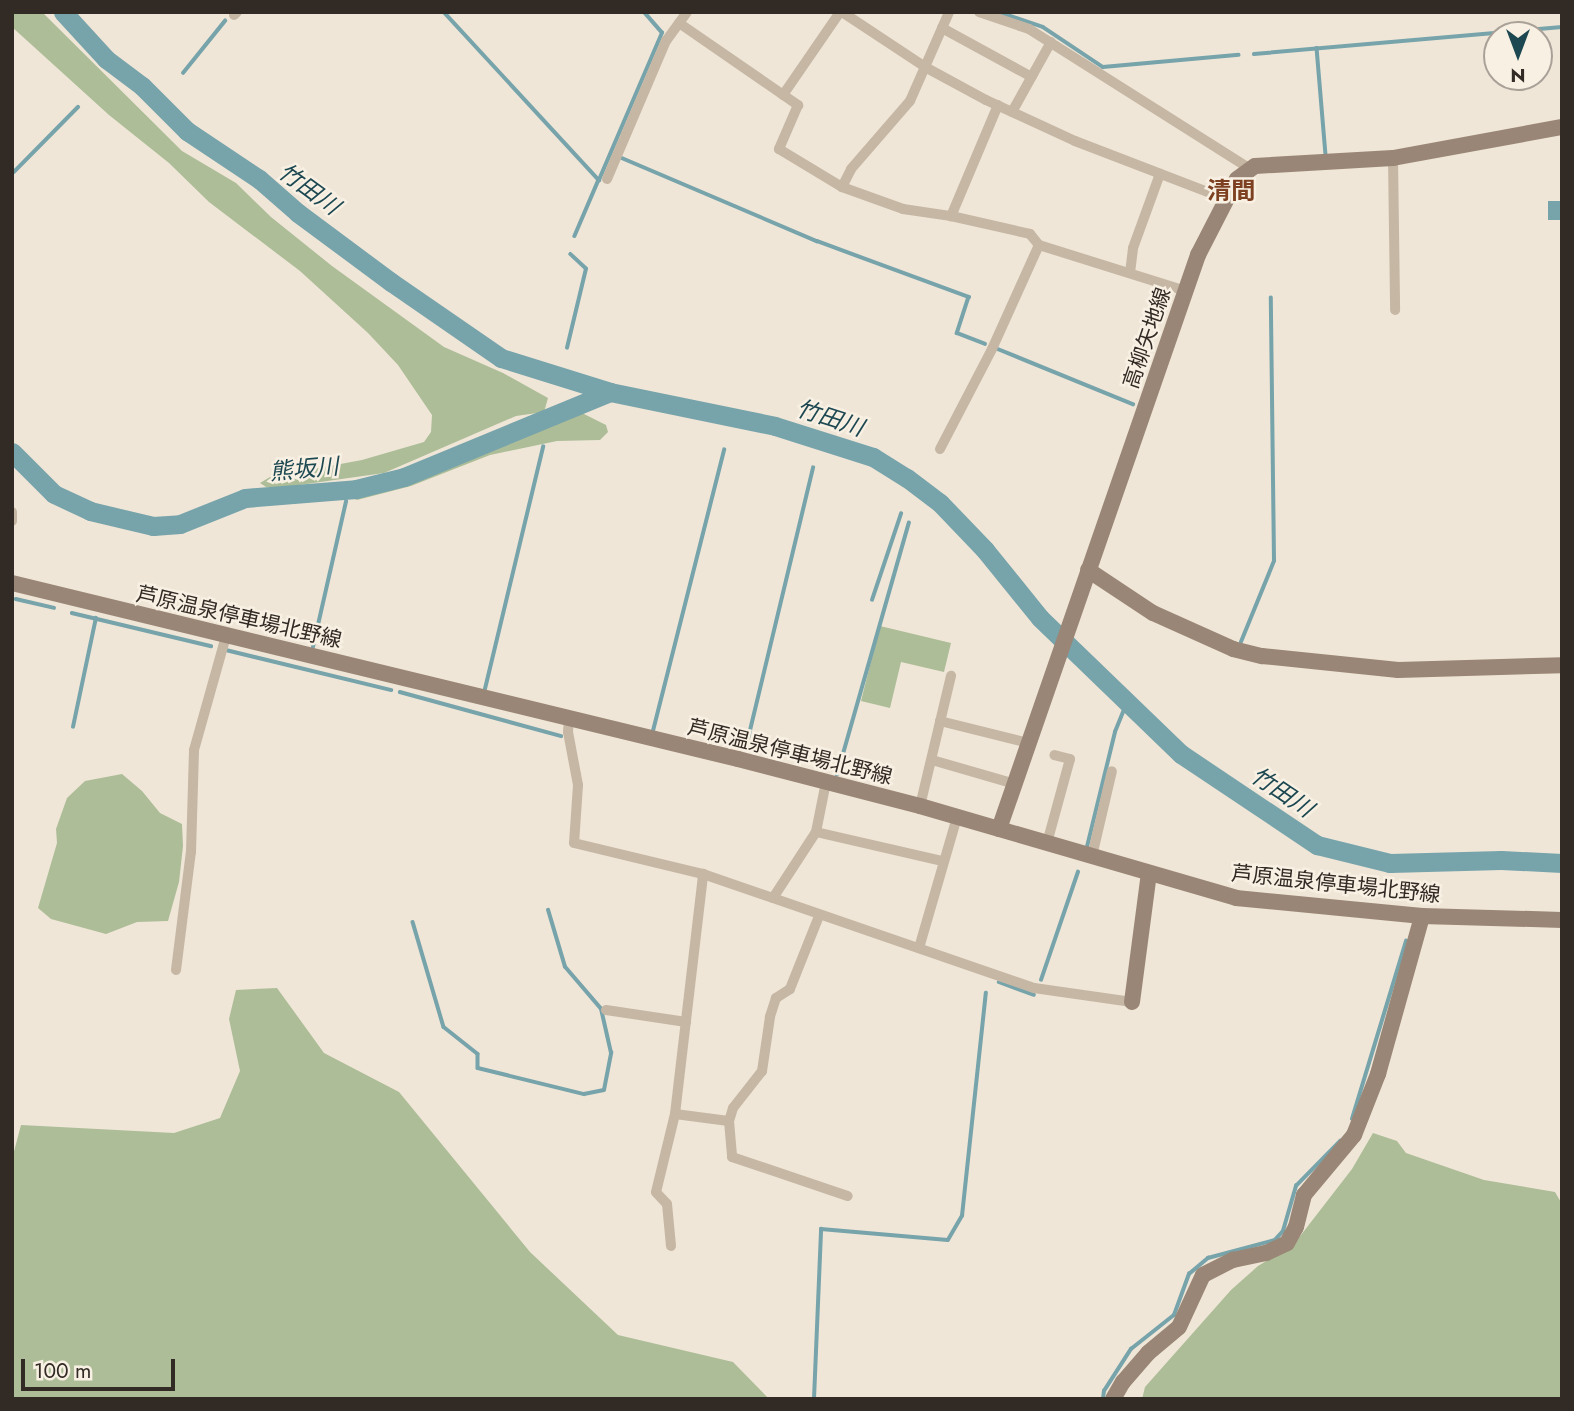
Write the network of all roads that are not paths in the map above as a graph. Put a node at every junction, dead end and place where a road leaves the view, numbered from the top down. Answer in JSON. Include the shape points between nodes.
{"nodes":[{"id":1,"x":687,"y":12,"type":"edge"},
{"id":2,"x":841,"y":12,"type":"edge"},
{"id":3,"x":948,"y":12,"type":"edge"},
{"id":4,"x":979,"y":12,"type":"edge"},
{"id":5,"x":679,"y":23,"type":"junction"},
{"id":6,"x":942,"y":28,"type":"junction"},
{"id":7,"x":1051,"y":43,"type":"junction"},
{"id":8,"x":925,"y":66,"type":"junction"},
{"id":9,"x":1032,"y":77,"type":"junction"},
{"id":10,"x":783,"y":95,"type":"junction"},
{"id":11,"x":998,"y":105,"type":"junction"},
{"id":12,"x":1012,"y":112,"type":"junction"},
{"id":13,"x":1562,"y":127,"type":"edge"},
{"id":14,"x":1393,"y":158,"type":"junction"},
{"id":15,"x":1249,"y":168,"type":"junction"},
{"id":16,"x":1160,"y":174,"type":"junction"},
{"id":17,"x":607,"y":179,"type":"dead end"},
{"id":18,"x":842,"y":187,"type":"junction"},
{"id":19,"x":1226,"y":198,"type":"junction"},
{"id":20,"x":951,"y":216,"type":"junction"},
{"id":21,"x":1039,"y":245,"type":"junction"},
{"id":22,"x":1130,"y":273,"type":"junction"},
{"id":23,"x":1185,"y":291,"type":"junction"},
{"id":24,"x":1395,"y":310,"type":"dead end"},
{"id":25,"x":940,"y":449,"type":"dead end"},
{"id":26,"x":12,"y":513,"type":"edge"},
{"id":27,"x":12,"y":521,"type":"edge"},
{"id":28,"x":1087,"y":570,"type":"junction"},
{"id":29,"x":12,"y":583,"type":"edge"},
{"id":30,"x":226,"y":636,"type":"junction"},
{"id":31,"x":1562,"y":665,"type":"edge"},
{"id":32,"x":951,"y":676,"type":"dead end"},
{"id":33,"x":569,"y":720,"type":"junction"},
{"id":34,"x":940,"y":721,"type":"junction"},
{"id":35,"x":1028,"y":743,"type":"junction"},
{"id":36,"x":1054,"y":755,"type":"dead end"},
{"id":37,"x":932,"y":760,"type":"junction"},
{"id":38,"x":1112,"y":771,"type":"dead end"},
{"id":39,"x":826,"y":782,"type":"junction"},
{"id":40,"x":1015,"y":784,"type":"junction"},
{"id":41,"x":920,"y":806,"type":"junction"},
{"id":42,"x":957,"y":817,"type":"junction"},
{"id":43,"x":999,"y":829,"type":"junction"},
{"id":44,"x":816,"y":832,"type":"junction"},
{"id":45,"x":1047,"y":843,"type":"junction"},
{"id":46,"x":1092,"y":856,"type":"junction"},
{"id":47,"x":943,"y":861,"type":"junction"},
{"id":48,"x":1149,"y":873,"type":"junction"},
{"id":49,"x":703,"y":874,"type":"junction"},
{"id":50,"x":773,"y":898,"type":"junction"},
{"id":51,"x":819,"y":916,"type":"junction"},
{"id":52,"x":1422,"y":916,"type":"junction"},
{"id":53,"x":1562,"y":920,"type":"edge"},
{"id":54,"x":919,"y":948,"type":"junction"},
{"id":55,"x":176,"y":970,"type":"dead end"},
{"id":56,"x":1132,"y":1002,"type":"joint"},
{"id":57,"x":606,"y":1010,"type":"dead end"},
{"id":58,"x":686,"y":1022,"type":"junction"},
{"id":59,"x":675,"y":1114,"type":"junction"},
{"id":60,"x":729,"y":1121,"type":"junction"},
{"id":61,"x":848,"y":1196,"type":"dead end"},
{"id":62,"x":671,"y":1246,"type":"dead end"},
{"id":63,"x":1113,"y":1399,"type":"edge"}],
"edges":[{"from":1,"to":5,"type":"street"},
{"from":2,"to":8,"type":"street"},
{"from":2,"to":10,"type":"street"},
{"from":3,"to":6,"type":"street"},
{"from":4,"to":7,"type":"street","via":[[1029,29]]},
{"from":5,"to":10,"type":"street"},
{"from":5,"to":17,"type":"street","via":[[666,41]]},
{"from":6,"to":8,"type":"street"},
{"from":6,"to":9,"type":"street"},
{"from":7,"to":9,"type":"street"},
{"from":7,"to":15,"type":"street"},
{"from":8,"to":11,"type":"street"},
{"from":8,"to":18,"type":"street","via":[[910,101],[851,169]]},
{"from":9,"to":12,"type":"street"},
{"from":10,"to":18,"type":"street","via":[[798,105],[779,149]]},
{"from":11,"to":12,"type":"street"},
{"from":11,"to":20,"type":"street"},
{"from":12,"to":16,"type":"street"},
{"from":13,"to":14,"type":"main road"},
{"from":14,"to":15,"type":"main road"},
{"from":14,"to":24,"type":"street"},
{"from":15,"to":19,"type":"main road","name":"高柳矢地線"},
{"from":16,"to":19,"type":"street"},
{"from":16,"to":22,"type":"street","via":[[1133,248]]},
{"from":18,"to":20,"type":"street","via":[[903,209]]},
{"from":19,"to":23,"type":"main road","name":"高柳矢地線"},
{"from":20,"to":21,"type":"street","via":[[1030,234]]},
{"from":21,"to":22,"type":"street"},
{"from":21,"to":25,"type":"street"},
{"from":22,"to":23,"type":"street"},
{"from":23,"to":28,"type":"main road","name":"高柳矢地線"},
{"from":26,"to":27,"type":"street"},
{"from":28,"to":31,"type":"main road","via":[[1153,613],[1233,649],[1262,656],[1398,670]]},
{"from":28,"to":35,"type":"main road","name":"高柳矢地線"},
{"from":29,"to":30,"type":"main road","name":"芦原温泉停車場北野線"},
{"from":30,"to":33,"type":"main road","name":"芦原温泉停車場北野線"},
{"from":30,"to":55,"type":"street","via":[[194,750],[191,852]]},
{"from":32,"to":34,"type":"street"},
{"from":33,"to":39,"type":"main road","name":"芦原温泉停車場北野線"},
{"from":33,"to":49,"type":"street","via":[[578,786],[574,843]]},
{"from":34,"to":35,"type":"street"},
{"from":34,"to":37,"type":"street"},
{"from":35,"to":40,"type":"main road","name":"高柳矢地線"},
{"from":36,"to":45,"type":"street","via":[[1070,759]]},
{"from":37,"to":40,"type":"street"},
{"from":37,"to":41,"type":"street"},
{"from":38,"to":46,"type":"street"},
{"from":39,"to":41,"type":"main road","name":"芦原温泉停車場北野線"},
{"from":39,"to":44,"type":"street"},
{"from":40,"to":43,"type":"main road","name":"高柳矢地線"},
{"from":41,"to":42,"type":"main road","name":"芦原温泉停車場北野線"},
{"from":42,"to":43,"type":"main road","name":"芦原温泉停車場北野線"},
{"from":42,"to":47,"type":"street"},
{"from":43,"to":45,"type":"main road","name":"芦原温泉停車場北野線"},
{"from":44,"to":47,"type":"street"},
{"from":44,"to":50,"type":"street"},
{"from":45,"to":46,"type":"main road","name":"芦原温泉停車場北野線"},
{"from":46,"to":48,"type":"main road","name":"芦原温泉停車場北野線"},
{"from":47,"to":54,"type":"street"},
{"from":48,"to":52,"type":"main road","name":"芦原温泉停車場北野線","via":[[1236,898]]},
{"from":48,"to":56,"type":"main road"},
{"from":49,"to":50,"type":"street"},
{"from":49,"to":58,"type":"street"},
{"from":50,"to":51,"type":"street"},
{"from":51,"to":54,"type":"street"},
{"from":51,"to":60,"type":"street","via":[[790,989],[776,998],[762,1072],[743,1092]]},
{"from":52,"to":53,"type":"main road","name":"芦原温泉停車場北野線"},
{"from":52,"to":63,"type":"main road","via":[[1378,1074],[1354,1135],[1304,1195],[1287,1243],[1203,1275],[1179,1327],[1148,1353]]},
{"from":54,"to":56,"type":"street","via":[[1034,988]]},
{"from":57,"to":58,"type":"street"},
{"from":58,"to":59,"type":"street"},
{"from":59,"to":60,"type":"street"},
{"from":59,"to":62,"type":"street","via":[[656,1192],[667,1204]]},
{"from":60,"to":61,"type":"street","via":[[732,1157]]}]}
